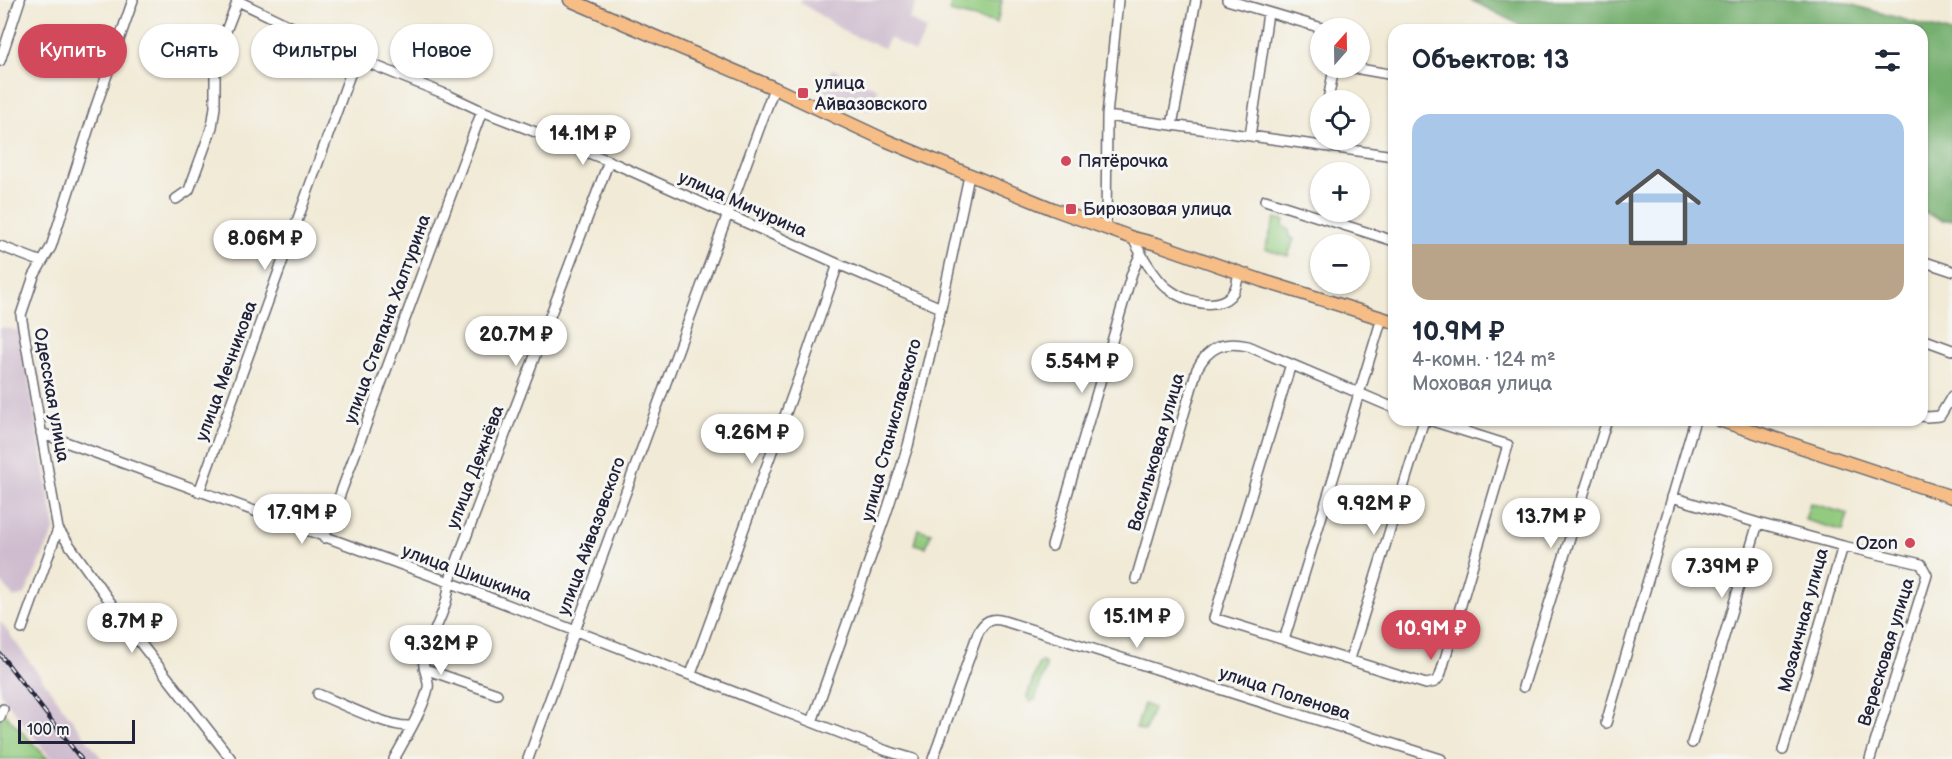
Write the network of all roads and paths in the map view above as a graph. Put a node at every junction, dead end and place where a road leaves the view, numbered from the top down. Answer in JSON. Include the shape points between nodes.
{"nodes":[{"id":1,"x":20,"y":0,"type":"edge"},
{"id":2,"x":133,"y":0,"type":"edge"},
{"id":3,"x":237,"y":0,"type":"edge"},
{"id":4,"x":570,"y":0,"type":"edge"},
{"id":5,"x":1118,"y":0,"type":"edge"},
{"id":6,"x":1196,"y":0,"type":"edge"},
{"id":7,"x":1227,"y":0,"type":"edge"},
{"id":8,"x":1268,"y":13,"type":"junction"},
{"id":9,"x":286,"y":24,"type":"edge"},
{"id":10,"x":1310,"y":25,"type":"edge"},
{"id":11,"x":0,"y":61,"type":"edge"},
{"id":12,"x":378,"y":67,"type":"edge"},
{"id":13,"x":1370,"y":71,"type":"edge"},
{"id":14,"x":1388,"y":74,"type":"edge"},
{"id":15,"x":349,"y":78,"type":"edge"},
{"id":16,"x":774,"y":88,"type":"junction"},
{"id":17,"x":482,"y":111,"type":"junction"},
{"id":18,"x":1107,"y":116,"type":"junction"},
{"id":19,"x":1172,"y":125,"type":"junction"},
{"id":20,"x":1250,"y":136,"type":"junction"},
{"id":21,"x":1310,"y":142,"type":"edge"},
{"id":22,"x":1360,"y":150,"type":"edge"},
{"id":23,"x":1388,"y":155,"type":"edge"},
{"id":24,"x":609,"y":161,"type":"junction"},
{"id":25,"x":969,"y":176,"type":"junction"},
{"id":26,"x":176,"y":199,"type":"dead end"},
{"id":27,"x":1265,"y":201,"type":"dead end"},
{"id":28,"x":728,"y":214,"type":"junction"},
{"id":29,"x":1106,"y":228,"type":"junction"},
{"id":30,"x":1133,"y":238,"type":"junction"},
{"id":31,"x":1388,"y":239,"type":"edge"},
{"id":32,"x":0,"y":246,"type":"edge"},
{"id":33,"x":1141,"y":253,"type":"junction"},
{"id":34,"x":42,"y":262,"type":"junction"},
{"id":35,"x":1928,"y":263,"type":"edge"},
{"id":36,"x":838,"y":264,"type":"junction"},
{"id":37,"x":1952,"y":271,"type":"edge"},
{"id":38,"x":1238,"y":273,"type":"junction"},
{"id":39,"x":941,"y":308,"type":"junction"},
{"id":40,"x":1388,"y":320,"type":"edge"},
{"id":41,"x":1928,"y":341,"type":"edge"},
{"id":42,"x":1952,"y":350,"type":"edge"},
{"id":43,"x":1291,"y":364,"type":"junction"},
{"id":44,"x":1359,"y":395,"type":"junction"},
{"id":45,"x":1952,"y":396,"type":"edge"},
{"id":46,"x":1388,"y":406,"type":"edge"},
{"id":47,"x":1928,"y":417,"type":"edge"},
{"id":48,"x":1422,"y":426,"type":"edge"},
{"id":49,"x":1448,"y":426,"type":"edge"},
{"id":50,"x":1605,"y":426,"type":"edge"},
{"id":51,"x":1693,"y":426,"type":"edge"},
{"id":52,"x":1737,"y":426,"type":"edge"},
{"id":53,"x":41,"y":433,"type":"junction"},
{"id":54,"x":199,"y":492,"type":"junction"},
{"id":55,"x":1672,"y":497,"type":"junction"},
{"id":56,"x":1952,"y":497,"type":"edge"},
{"id":57,"x":1758,"y":523,"type":"junction"},
{"id":58,"x":58,"y":529,"type":"junction"},
{"id":59,"x":324,"y":538,"type":"junction"},
{"id":60,"x":1052,"y":546,"type":"dead end"},
{"id":61,"x":1843,"y":546,"type":"junction"},
{"id":62,"x":1136,"y":579,"type":"dead end"},
{"id":63,"x":449,"y":582,"type":"junction"},
{"id":64,"x":22,"y":629,"type":"dead end"},
{"id":65,"x":574,"y":631,"type":"junction"},
{"id":66,"x":1284,"y":640,"type":"junction"},
{"id":67,"x":1350,"y":659,"type":"junction"},
{"id":68,"x":425,"y":669,"type":"junction"},
{"id":69,"x":691,"y":674,"type":"junction"},
{"id":70,"x":1523,"y":687,"type":"dead end"},
{"id":71,"x":318,"y":694,"type":"dead end"},
{"id":72,"x":497,"y":694,"type":"dead end"},
{"id":73,"x":812,"y":722,"type":"junction"},
{"id":74,"x":1606,"y":723,"type":"dead end"},
{"id":75,"x":411,"y":726,"type":"junction"},
{"id":76,"x":1692,"y":743,"type":"dead end"},
{"id":77,"x":1783,"y":750,"type":"dead end"},
{"id":78,"x":231,"y":759,"type":"edge"},
{"id":79,"x":394,"y":759,"type":"edge"},
{"id":80,"x":528,"y":759,"type":"edge"},
{"id":81,"x":914,"y":759,"type":"edge"},
{"id":82,"x":933,"y":759,"type":"edge"},
{"id":83,"x":1441,"y":759,"type":"edge"},
{"id":84,"x":1870,"y":759,"type":"edge"}],
"edges":[{"from":1,"to":11,"type":"street"},
{"from":2,"to":34,"type":"street","name":"Одесская улица","via":[[51,247]]},
{"from":3,"to":9,"type":"street","name":"улица Мичурина"},
{"from":3,"to":26,"type":"street","via":[[217,54],[212,127],[189,190]]},
{"from":4,"to":16,"type":"main road"},
{"from":5,"to":18,"type":"street"},
{"from":6,"to":19,"type":"street"},
{"from":7,"to":8,"type":"street"},
{"from":8,"to":10,"type":"street"},
{"from":8,"to":20,"type":"street"},
{"from":12,"to":17,"type":"street","name":"улица Мичурина"},
{"from":13,"to":14,"type":"street"},
{"from":15,"to":54,"type":"street","name":"улица Мечникова"},
{"from":16,"to":25,"type":"main road"},
{"from":16,"to":28,"type":"street","name":"улица Айвазовского"},
{"from":17,"to":24,"type":"street","name":"улица Мичурина"},
{"from":17,"to":59,"type":"street","name":"улица Степана Халтурина"},
{"from":18,"to":19,"type":"street"},
{"from":18,"to":29,"type":"street"},
{"from":19,"to":20,"type":"street"},
{"from":20,"to":21,"type":"street"},
{"from":22,"to":23,"type":"street"},
{"from":24,"to":28,"type":"street","name":"улица Мичурина"},
{"from":24,"to":63,"type":"street","name":"улица Дежнёва"},
{"from":25,"to":29,"type":"main road"},
{"from":25,"to":39,"type":"street","name":"улица Станиславского"},
{"from":27,"to":31,"type":"street"},
{"from":28,"to":36,"type":"street","name":"улица Мичурина"},
{"from":28,"to":65,"type":"street","name":"улица Айвазовского"},
{"from":29,"to":30,"type":"main road"},
{"from":30,"to":33,"type":"street"},
{"from":30,"to":38,"type":"main road"},
{"from":32,"to":34,"type":"street"},
{"from":33,"to":38,"type":"street","via":[[1166,287],[1178,295],[1214,304],[1225,301],[1233,292]]},
{"from":33,"to":60,"type":"street"},
{"from":34,"to":53,"type":"street","name":"Одесская улица","via":[[21,315]]},
{"from":35,"to":37,"type":"street"},
{"from":36,"to":39,"type":"street","name":"улица Мичурина"},
{"from":36,"to":69,"type":"street"},
{"from":38,"to":40,"type":"main road"},
{"from":39,"to":73,"type":"street","name":"улица Станиславского","via":[[901,469]]},
{"from":40,"to":44,"type":"street"},
{"from":41,"to":42,"type":"street"},
{"from":43,"to":44,"type":"street","name":"Васильковая улица"},
{"from":43,"to":62,"type":"street","name":"Васильковая улица","via":[[1232,343],[1218,346],[1203,357]]},
{"from":43,"to":66,"type":"street","via":[[1214,618]]},
{"from":44,"to":46,"type":"street","name":"Васильковая улица"},
{"from":44,"to":66,"type":"street"},
{"from":45,"to":47,"type":"street","via":[[1940,416]]},
{"from":48,"to":67,"type":"street"},
{"from":49,"to":67,"type":"street","via":[[1509,445],[1440,676],[1426,684]]},
{"from":50,"to":70,"type":"street"},
{"from":51,"to":55,"type":"street"},
{"from":52,"to":56,"type":"main road"},
{"from":53,"to":54,"type":"street","name":"улица Шишкина"},
{"from":53,"to":58,"type":"street","name":"Одесская улица"},
{"from":54,"to":59,"type":"street","name":"улица Шишкина"},
{"from":55,"to":57,"type":"street","name":"Мозаичная улица"},
{"from":55,"to":74,"type":"street"},
{"from":57,"to":61,"type":"street","name":"Мозаичная улица"},
{"from":57,"to":76,"type":"street"},
{"from":58,"to":64,"type":"street","name":"Одесская улица"},
{"from":58,"to":78,"type":"street"},
{"from":59,"to":63,"type":"street","name":"улица Шишкина"},
{"from":61,"to":77,"type":"street","name":"Мозаичная улица"},
{"from":61,"to":84,"type":"street","name":"Вересковая улица","via":[[1921,564],[1927,575]]},
{"from":63,"to":65,"type":"street","name":"улица Шишкина"},
{"from":63,"to":68,"type":"street","name":"улица Дежнёва","via":[[448,596],[423,663]]},
{"from":65,"to":69,"type":"street","name":"улица Шишкина"},
{"from":65,"to":80,"type":"street","name":"улица Айвазовского"},
{"from":66,"to":67,"type":"street"},
{"from":68,"to":72,"type":"street"},
{"from":68,"to":75,"type":"street","name":"улица Дежнёва","via":[[429,686]]},
{"from":69,"to":73,"type":"street","name":"улица Шишкина"},
{"from":71,"to":75,"type":"street","via":[[387,722]]},
{"from":73,"to":81,"type":"street","name":"улица Шишкина"},
{"from":75,"to":79,"type":"street","name":"улица Дежнёва"},
{"from":82,"to":83,"type":"street","name":"улица Поленова","via":[[978,633],[993,619]]}]}
